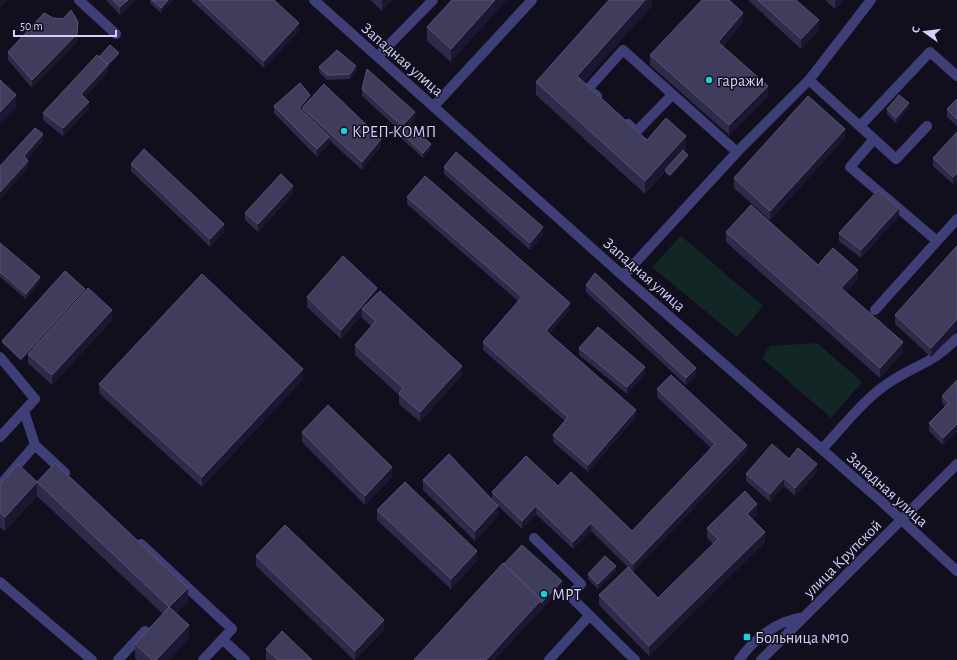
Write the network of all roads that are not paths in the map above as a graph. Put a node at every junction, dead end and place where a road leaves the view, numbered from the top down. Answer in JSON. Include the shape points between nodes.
{"nodes":[{"id":1,"x":78,"y":0,"type":"edge"},
{"id":2,"x":314,"y":0,"type":"edge"},
{"id":3,"x":433,"y":0,"type":"edge"},
{"id":4,"x":532,"y":0,"type":"edge"},
{"id":5,"x":870,"y":0,"type":"edge"},
{"id":6,"x":116,"y":34,"type":"dead end"},
{"id":7,"x":378,"y":56,"type":"junction"},
{"id":8,"x":957,"y":76,"type":"edge"},
{"id":9,"x":809,"y":80,"type":"junction"},
{"id":10,"x":672,"y":94,"type":"junction"},
{"id":11,"x":604,"y":103,"type":"edge"},
{"id":12,"x":434,"y":106,"type":"junction"},
{"id":13,"x":620,"y":118,"type":"edge"},
{"id":14,"x":860,"y":126,"type":"junction"},
{"id":15,"x":927,"y":126,"type":"dead end"},
{"id":16,"x":874,"y":139,"type":"junction"},
{"id":17,"x":737,"y":152,"type":"junction"},
{"id":18,"x":957,"y":219,"type":"edge"},
{"id":19,"x":937,"y":241,"type":"junction"},
{"id":20,"x":623,"y":276,"type":"junction"},
{"id":21,"x":875,"y":310,"type":"dead end"},
{"id":22,"x":957,"y":338,"type":"edge"},
{"id":23,"x":0,"y":357,"type":"edge"},
{"id":24,"x":24,"y":411,"type":"junction"},
{"id":25,"x":0,"y":437,"type":"edge"},
{"id":26,"x":35,"y":445,"type":"junction"},
{"id":27,"x":822,"y":449,"type":"junction"},
{"id":28,"x":956,"y":467,"type":"edge"},
{"id":29,"x":75,"y":483,"type":"edge"},
{"id":30,"x":0,"y":485,"type":"edge"},
{"id":31,"x":900,"y":520,"type":"junction"},
{"id":32,"x":134,"y":537,"type":"edge"},
{"id":33,"x":534,"y":538,"type":"dead end"},
{"id":34,"x":957,"y":571,"type":"edge"},
{"id":35,"x":0,"y":582,"type":"edge"},
{"id":36,"x":589,"y":616,"type":"junction"},
{"id":37,"x":804,"y":617,"type":"junction"},
{"id":38,"x":145,"y":632,"type":"edge"},
{"id":39,"x":222,"y":639,"type":"junction"},
{"id":40,"x":92,"y":660,"type":"edge"},
{"id":41,"x":118,"y":660,"type":"edge"},
{"id":42,"x":203,"y":660,"type":"edge"},
{"id":43,"x":245,"y":660,"type":"edge"},
{"id":44,"x":549,"y":660,"type":"edge"},
{"id":45,"x":635,"y":660,"type":"edge"},
{"id":46,"x":738,"y":660,"type":"edge"},
{"id":47,"x":761,"y":660,"type":"edge"}],
"edges":[{"from":1,"to":6,"type":"street"},
{"from":2,"to":7,"type":"street","name":"Западная улица"},
{"from":3,"to":7,"type":"street"},
{"from":4,"to":12,"type":"street"},
{"from":5,"to":9,"type":"street"},
{"from":7,"to":12,"type":"street","name":"Западная улица"},
{"from":8,"to":14,"type":"street","via":[[930,52]]},
{"from":9,"to":14,"type":"street"},
{"from":9,"to":17,"type":"street"},
{"from":10,"to":11,"type":"street","via":[[623,50],[588,89]]},
{"from":10,"to":13,"type":"street","via":[[636,132]]},
{"from":10,"to":17,"type":"street"},
{"from":12,"to":20,"type":"street","name":"Западная улица"},
{"from":14,"to":16,"type":"street"},
{"from":15,"to":16,"type":"street","via":[[896,158]]},
{"from":16,"to":19,"type":"street","via":[[850,167]]},
{"from":17,"to":20,"type":"street"},
{"from":18,"to":19,"type":"street"},
{"from":19,"to":21,"type":"street"},
{"from":20,"to":27,"type":"street","name":"Западная улица"},
{"from":22,"to":27,"type":"street","via":[[937,357],[892,380],[870,397]]},
{"from":23,"to":24,"type":"street","via":[[35,399]]},
{"from":24,"to":25,"type":"street"},
{"from":24,"to":26,"type":"street"},
{"from":26,"to":29,"type":"street"},
{"from":26,"to":30,"type":"street"},
{"from":27,"to":31,"type":"street","name":"Западная улица"},
{"from":28,"to":31,"type":"street","name":"улица Крупской"},
{"from":31,"to":34,"type":"street","name":"Западная улица"},
{"from":31,"to":37,"type":"street","name":"улица Крупской"},
{"from":32,"to":39,"type":"street","via":[[232,629]]},
{"from":33,"to":36,"type":"street","via":[[581,584],[570,596]]},
{"from":35,"to":40,"type":"street"},
{"from":36,"to":44,"type":"street"},
{"from":36,"to":45,"type":"street"},
{"from":37,"to":46,"type":"street","name":"улица Крупской","via":[[789,619],[770,629]]},
{"from":37,"to":47,"type":"street","name":"улица Крупской"},
{"from":38,"to":41,"type":"street"},
{"from":39,"to":42,"type":"street"},
{"from":39,"to":43,"type":"street"}]}
